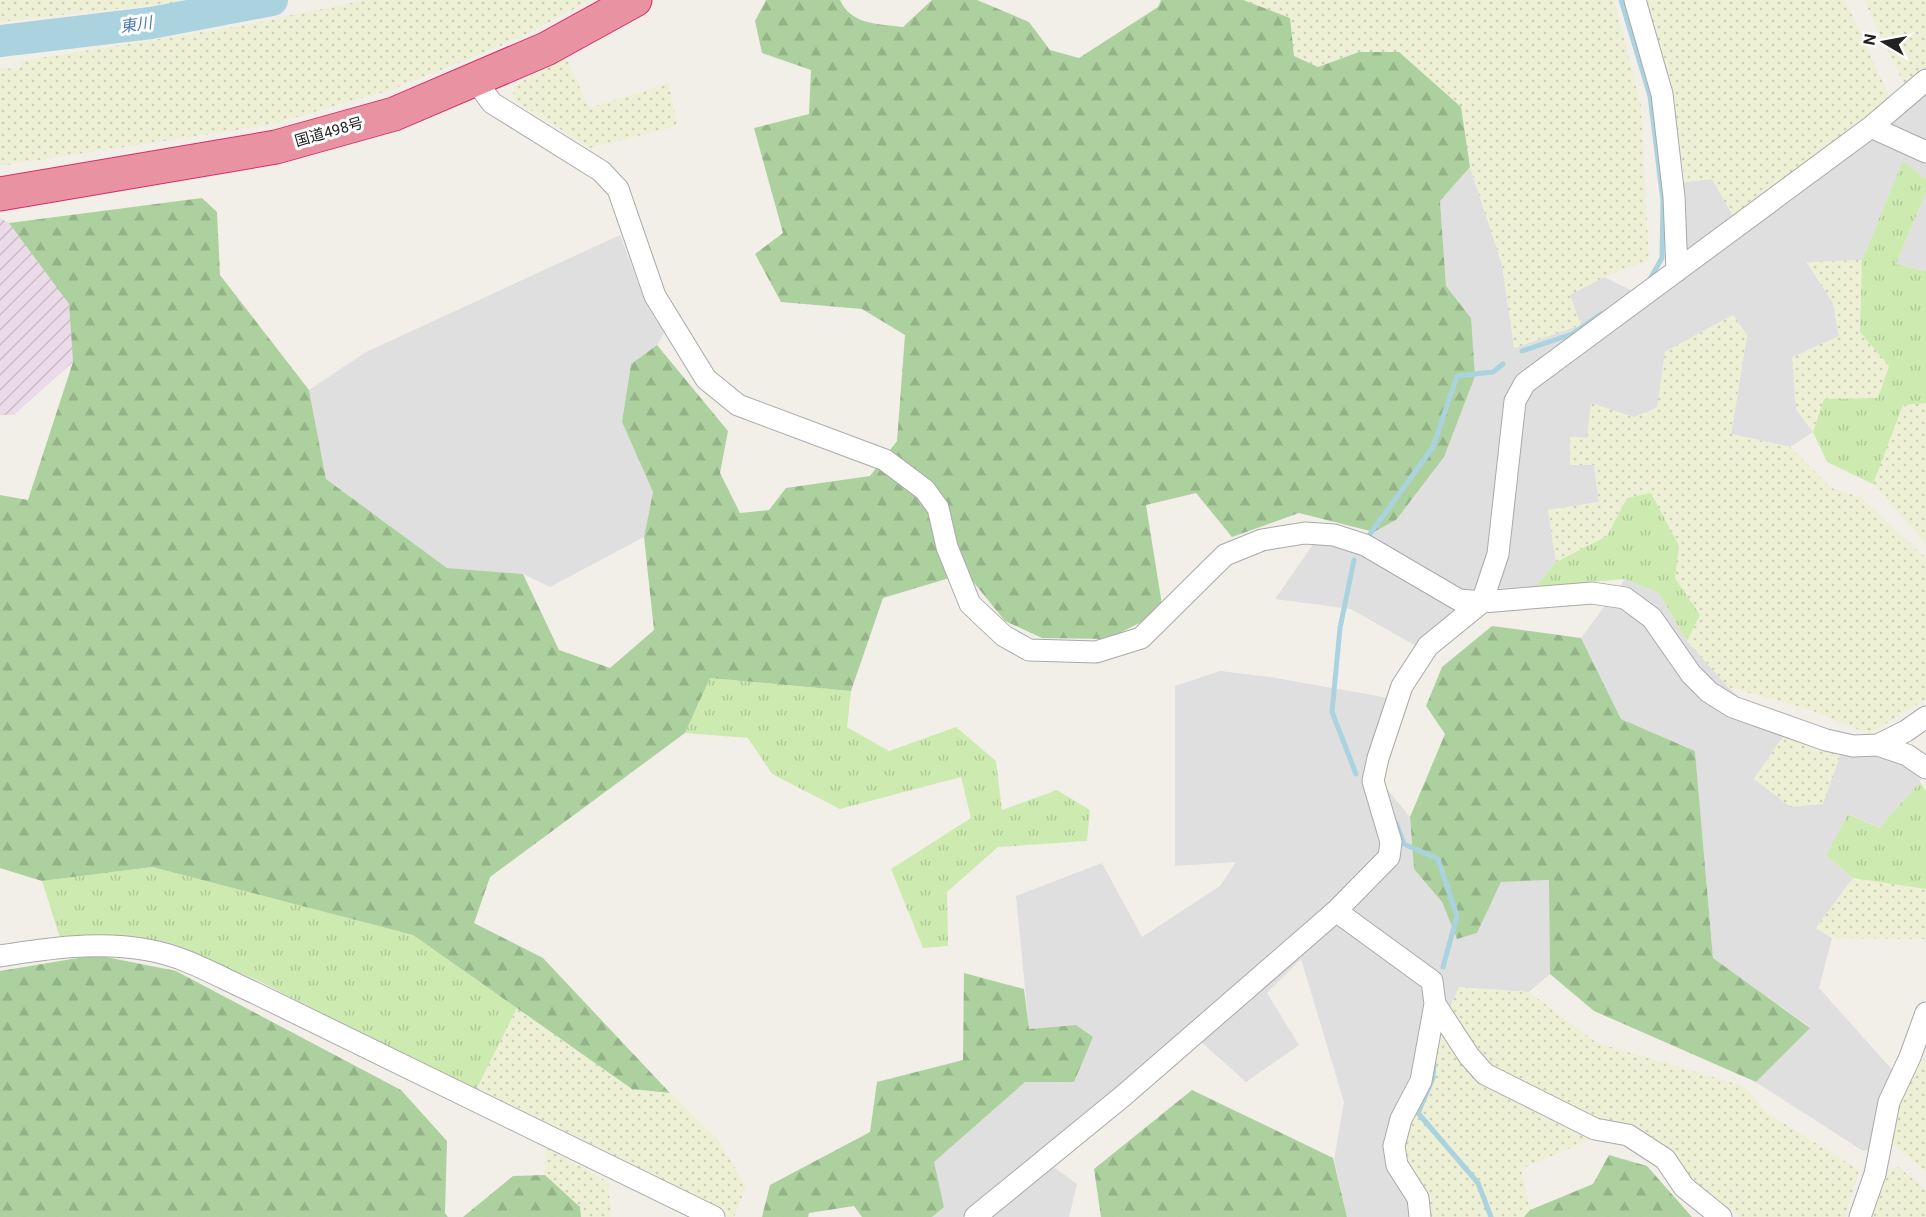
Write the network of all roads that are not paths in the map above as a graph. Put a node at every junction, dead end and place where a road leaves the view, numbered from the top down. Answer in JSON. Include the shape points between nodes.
{"nodes":[{"id":1,"x":635,"y":0,"type":"edge"},
{"id":2,"x":1635,"y":0,"type":"edge"},
{"id":3,"x":475,"y":80,"type":"junction"},
{"id":4,"x":1926,"y":80,"type":"edge"},
{"id":5,"x":1871,"y":127,"type":"junction"},
{"id":6,"x":1926,"y":152,"type":"edge"},
{"id":7,"x":0,"y":194,"type":"edge"},
{"id":8,"x":1677,"y":272,"type":"junction"},
{"id":9,"x":1482,"y":602,"type":"junction"},
{"id":10,"x":1926,"y":717,"type":"edge"},
{"id":11,"x":1878,"y":745,"type":"junction"},
{"id":12,"x":1926,"y":768,"type":"edge"},
{"id":13,"x":1336,"y":910,"type":"junction"},
{"id":14,"x":0,"y":956,"type":"edge"},
{"id":15,"x":1435,"y":1004,"type":"junction"},
{"id":16,"x":1926,"y":1013,"type":"edge"},
{"id":17,"x":714,"y":1217,"type":"edge"},
{"id":18,"x":975,"y":1217,"type":"edge"},
{"id":19,"x":1420,"y":1217,"type":"edge"},
{"id":20,"x":1721,"y":1217,"type":"edge"},
{"id":21,"x":1860,"y":1217,"type":"edge"}],
"edges":[{"from":1,"to":3,"type":"highway","name":"国道498号","via":[[546,49]]},
{"from":2,"to":8,"type":"street","via":[[1662,94],[1674,197]]},
{"from":3,"to":7,"type":"highway","name":"国道498号","via":[[394,114],[276,147]]},
{"from":3,"to":9,"type":"street","via":[[492,103],[601,171],[618,189],[655,296],[706,379],[738,405],[885,460],[925,490],[938,508],[947,547],[970,604],[1004,636],[1029,650],[1096,652],[1141,638],[1225,555],[1262,540],[1305,533],[1334,535],[1365,546],[1459,600]]},
{"from":4,"to":5,"type":"street"},
{"from":5,"to":6,"type":"street"},
{"from":5,"to":8,"type":"street"},
{"from":8,"to":9,"type":"street","via":[[1525,383],[1515,401],[1498,554]]},
{"from":9,"to":11,"type":"street","via":[[1592,593],[1625,598],[1652,618],[1691,674],[1709,692],[1733,707],[1827,740],[1853,746]]},
{"from":9,"to":13,"type":"street","via":[[1428,646],[1402,686],[1373,781],[1391,842],[1389,858]]},
{"from":10,"to":11,"type":"street"},
{"from":11,"to":12,"type":"street","via":[[1907,755]]},
{"from":13,"to":15,"type":"street","via":[[1432,981]]},
{"from":13,"to":18,"type":"street","via":[[1123,1096]]},
{"from":14,"to":17,"type":"street","via":[[94,945],[149,950],[181,960]]},
{"from":15,"to":19,"type":"street","via":[[1421,1081],[1401,1119],[1394,1146],[1397,1165],[1419,1197]]},
{"from":15,"to":20,"type":"street","via":[[1485,1074],[1595,1129],[1628,1136],[1665,1159],[1684,1188]]},
{"from":16,"to":21,"type":"street","via":[[1889,1102],[1875,1174]]}]}
